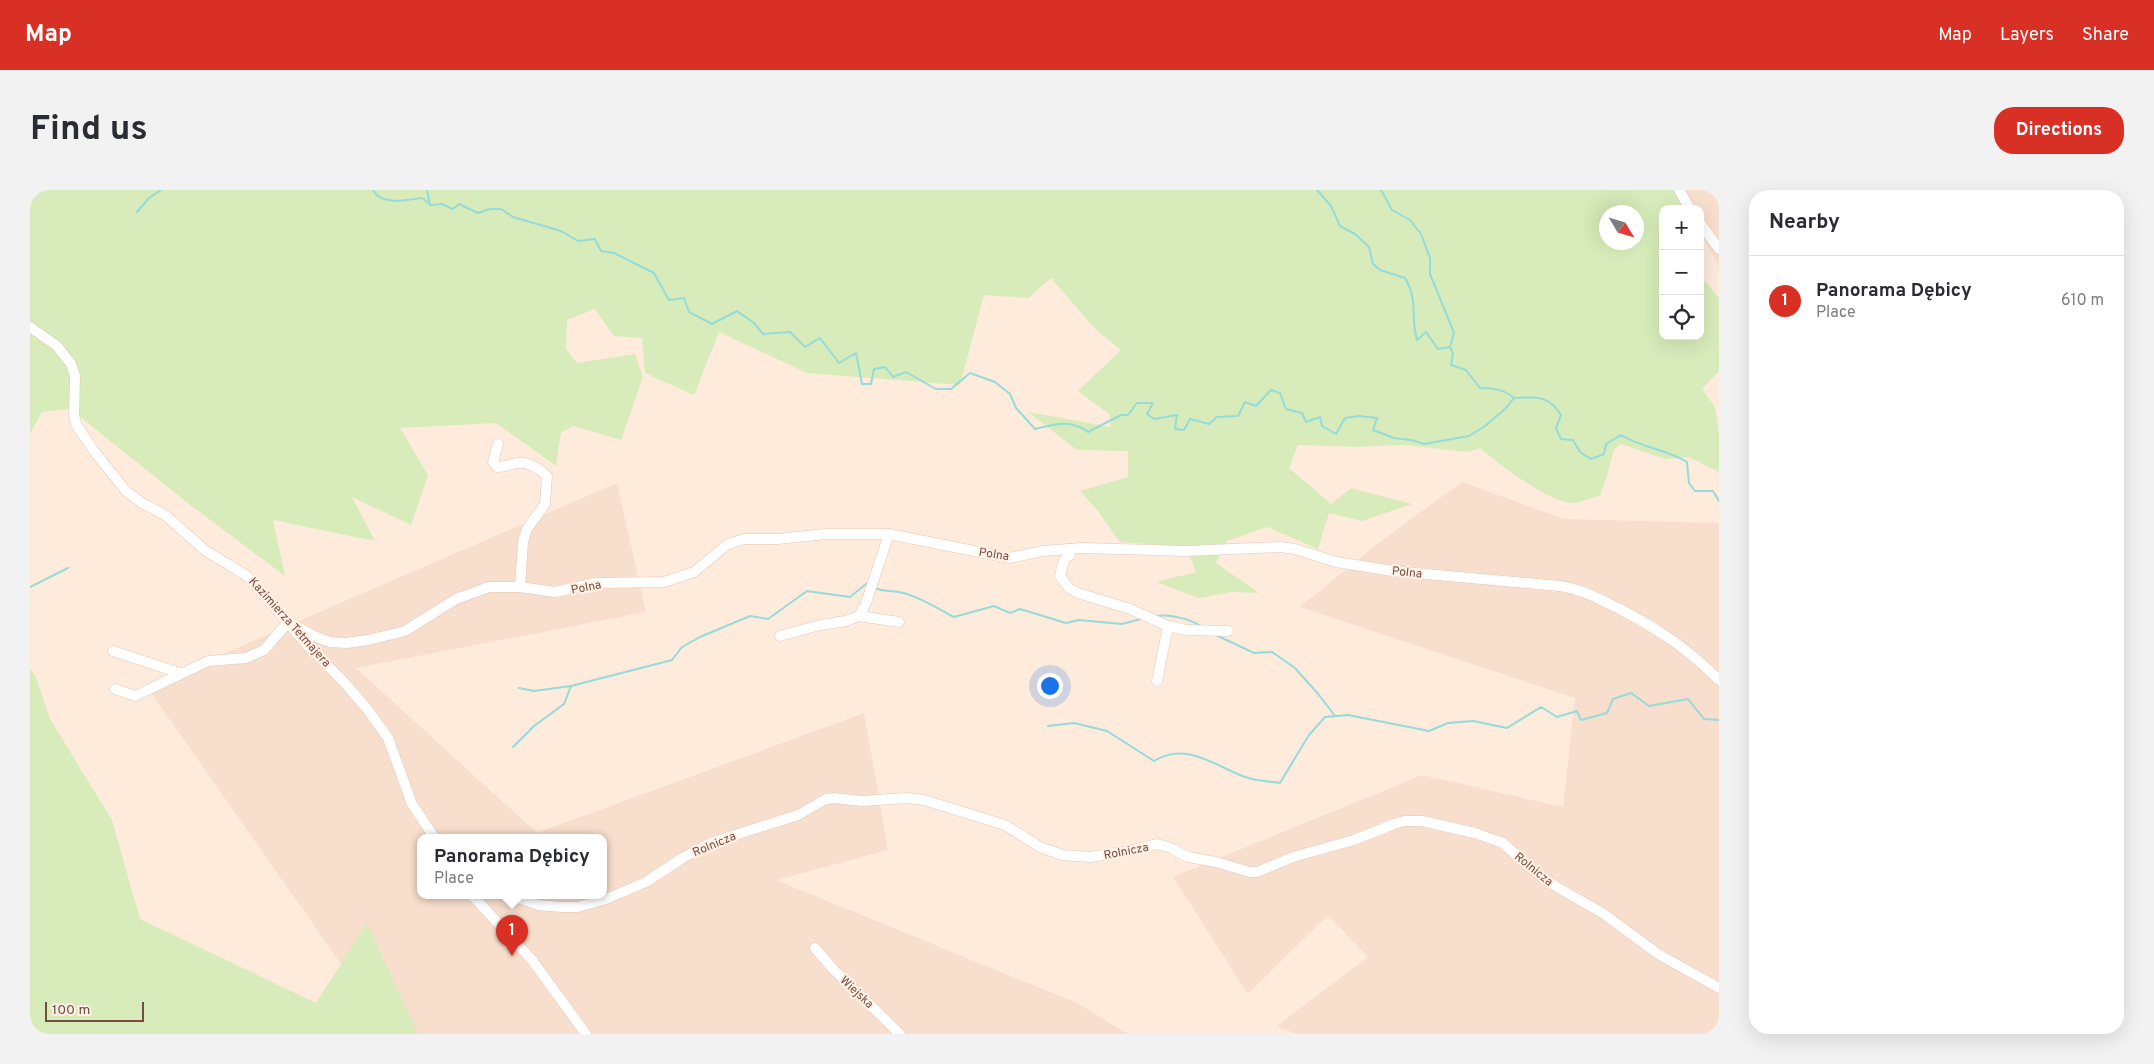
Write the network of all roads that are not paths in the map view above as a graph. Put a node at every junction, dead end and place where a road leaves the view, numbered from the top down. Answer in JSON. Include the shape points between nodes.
{"nodes":[{"id":1,"x":1679,"y":190,"type":"edge"},
{"id":2,"x":1688,"y":205,"type":"edge"},
{"id":3,"x":1704,"y":228,"type":"edge"},
{"id":4,"x":1719,"y":249,"type":"edge"},
{"id":5,"x":30,"y":327,"type":"edge"},
{"id":6,"x":498,"y":444,"type":"dead end"},
{"id":7,"x":889,"y":534,"type":"junction"},
{"id":8,"x":1069,"y":549,"type":"junction"},
{"id":9,"x":520,"y":587,"type":"junction"},
{"id":10,"x":859,"y":616,"type":"junction"},
{"id":11,"x":288,"y":622,"type":"junction"},
{"id":12,"x":898,"y":622,"type":"dead end"},
{"id":13,"x":1168,"y":626,"type":"junction"},
{"id":14,"x":1228,"y":630,"type":"dead end"},
{"id":15,"x":780,"y":636,"type":"dead end"},
{"id":16,"x":113,"y":651,"type":"dead end"},
{"id":17,"x":180,"y":673,"type":"junction"},
{"id":18,"x":1719,"y":680,"type":"edge"},
{"id":19,"x":1157,"y":681,"type":"dead end"},
{"id":20,"x":115,"y":689,"type":"dead end"},
{"id":21,"x":432,"y":834,"type":"edge"},
{"id":22,"x":607,"y":898,"type":"edge"},
{"id":23,"x":476,"y":899,"type":"edge"},
{"id":24,"x":519,"y":899,"type":"edge"},
{"id":25,"x":605,"y":899,"type":"edge"},
{"id":26,"x":815,"y":948,"type":"dead end"},
{"id":27,"x":1719,"y":988,"type":"edge"},
{"id":28,"x":586,"y":1034,"type":"edge"},
{"id":29,"x":900,"y":1034,"type":"edge"}],
"edges":[{"from":1,"to":2,"type":"street"},
{"from":3,"to":4,"type":"street"},
{"from":5,"to":11,"type":"street","name":"Kazimierza Tetmajera","via":[[57,346],[71,364],[75,376],[75,421],[126,491],[165,515],[206,551],[248,576]]},
{"from":6,"to":9,"type":"street","via":[[493,462],[497,467],[530,464],[548,476],[545,504],[522,542]]},
{"from":7,"to":8,"type":"street","name":"Polna","via":[[1009,558]]},
{"from":7,"to":9,"type":"street","name":"Polna","via":[[826,534],[744,540],[728,544],[694,572],[664,582],[596,583],[555,592]]},
{"from":7,"to":10,"type":"street"},
{"from":8,"to":13,"type":"street","via":[[1070,555],[1064,560],[1060,576],[1069,588],[1144,614]]},
{"from":8,"to":18,"type":"street","name":"Polna","via":[[1280,547],[1336,562],[1386,570],[1569,588],[1600,599],[1657,629],[1682,646]]},
{"from":9,"to":11,"type":"street","name":"Polna","via":[[498,585],[474,591],[405,631],[368,640],[330,642]]},
{"from":10,"to":12,"type":"street"},
{"from":10,"to":15,"type":"street"},
{"from":11,"to":17,"type":"street","via":[[264,650],[246,658],[208,661]]},
{"from":11,"to":21,"type":"street","name":"Kazimierza Tetmajera","via":[[380,725],[409,798]]},
{"from":13,"to":14,"type":"street","via":[[1186,630]]},
{"from":13,"to":19,"type":"street"},
{"from":16,"to":17,"type":"street"},
{"from":17,"to":20,"type":"street","via":[[135,696]]},
{"from":22,"to":27,"type":"street","name":"Rolnicza","via":[[631,890],[714,842],[798,815],[826,799],[834,798],[924,800],[1005,824],[1040,846],[1062,855],[1090,857],[1157,844],[1188,857],[1250,872],[1354,840],[1399,822],[1422,821],[1503,843],[1555,886],[1604,914],[1658,954]]},
{"from":23,"to":28,"type":"street","via":[[532,960]]},
{"from":24,"to":25,"type":"street","name":"Rolnicza","via":[[570,907]]},
{"from":26,"to":29,"type":"street","name":"Wiejska"}]}
